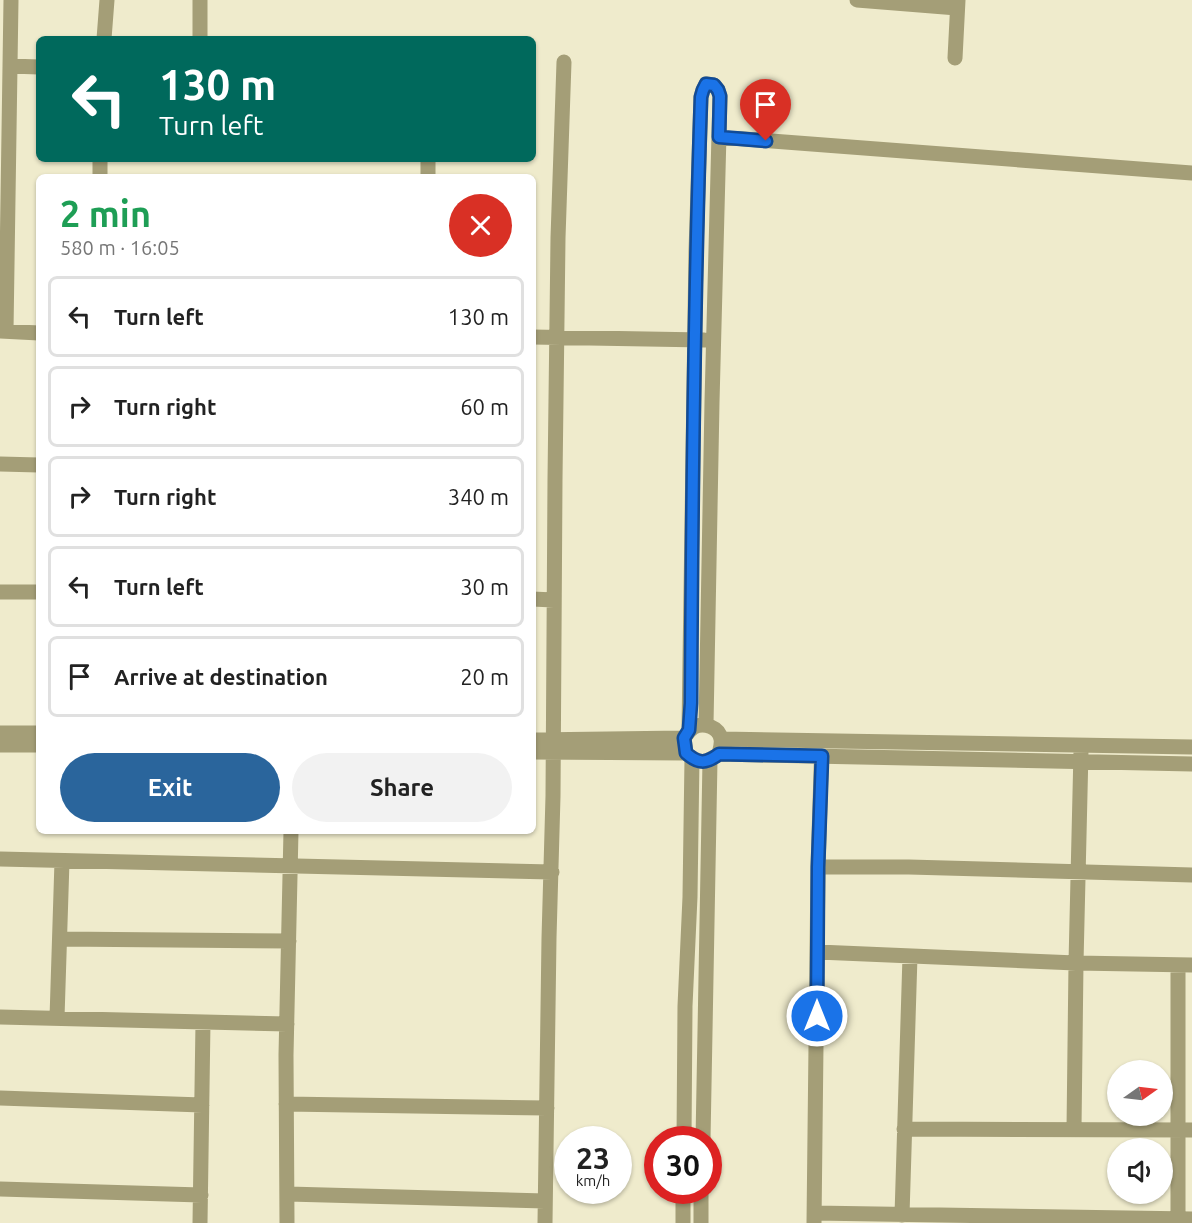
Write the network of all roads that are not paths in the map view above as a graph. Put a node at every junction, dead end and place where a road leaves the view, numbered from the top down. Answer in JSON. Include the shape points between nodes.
{"nodes":[{"id":1,"x":11,"y":0,"type":"edge"},
{"id":2,"x":107,"y":0,"type":"edge"},
{"id":3,"x":200,"y":0,"type":"edge"},
{"id":4,"x":857,"y":0,"type":"edge"},
{"id":5,"x":957,"y":4,"type":"edge"},
{"id":6,"x":104,"y":36,"type":"edge"},
{"id":7,"x":200,"y":36,"type":"edge"},
{"id":8,"x":954,"y":58,"type":"dead end"},
{"id":9,"x":564,"y":62,"type":"dead end"},
{"id":10,"x":10,"y":66,"type":"junction"},
{"id":11,"x":36,"y":66,"type":"edge"},
{"id":12,"x":719,"y":137,"type":"junction"},
{"id":13,"x":1192,"y":173,"type":"edge"},
{"id":14,"x":3,"y":331,"type":"edge"},
{"id":15,"x":36,"y":333,"type":"edge"},
{"id":16,"x":536,"y":337,"type":"edge"},
{"id":17,"x":557,"y":337,"type":"junction"},
{"id":18,"x":694,"y":340,"type":"junction"},
{"id":19,"x":713,"y":340,"type":"junction"},
{"id":20,"x":0,"y":464,"type":"edge"},
{"id":21,"x":36,"y":465,"type":"edge"},
{"id":22,"x":0,"y":592,"type":"edge"},
{"id":23,"x":36,"y":592,"type":"edge"},
{"id":24,"x":536,"y":599,"type":"edge"},
{"id":25,"x":554,"y":600,"type":"junction"},
{"id":26,"x":706,"y":725,"type":"junction"},
{"id":27,"x":36,"y":733,"type":"edge"},
{"id":28,"x":0,"y":734,"type":"edge"},
{"id":29,"x":536,"y":741,"type":"edge"},
{"id":30,"x":0,"y":745,"type":"edge"},
{"id":31,"x":36,"y":745,"type":"edge"},
{"id":32,"x":688,"y":745,"type":"junction"},
{"id":33,"x":1081,"y":745,"type":"junction"},
{"id":34,"x":553,"y":746,"type":"junction"},
{"id":35,"x":1192,"y":747,"type":"edge"},
{"id":36,"x":822,"y":749,"type":"junction"},
{"id":37,"x":536,"y":751,"type":"edge"},
{"id":38,"x":717,"y":751,"type":"junction"},
{"id":39,"x":1081,"y":761,"type":"junction"},
{"id":40,"x":1192,"y":764,"type":"edge"},
{"id":41,"x":291,"y":834,"type":"edge"},
{"id":42,"x":0,"y":859,"type":"edge"},
{"id":43,"x":62,"y":861,"type":"junction"},
{"id":44,"x":290,"y":866,"type":"junction"},
{"id":45,"x":818,"y":867,"type":"junction"},
{"id":46,"x":552,"y":872,"type":"junction"},
{"id":47,"x":1078,"y":872,"type":"junction"},
{"id":48,"x":1192,"y":875,"type":"edge"},
{"id":49,"x":60,"y":939,"type":"junction"},
{"id":50,"x":289,"y":941,"type":"junction"},
{"id":51,"x":818,"y":952,"type":"junction"},
{"id":52,"x":910,"y":956,"type":"junction"},
{"id":53,"x":1076,"y":963,"type":"junction"},
{"id":54,"x":1185,"y":965,"type":"edge"},
{"id":55,"x":0,"y":1017,"type":"edge"},
{"id":56,"x":57,"y":1018,"type":"junction"},
{"id":57,"x":202,"y":1022,"type":"junction"},
{"id":58,"x":287,"y":1024,"type":"junction"},
{"id":59,"x":0,"y":1098,"type":"edge"},
{"id":60,"x":286,"y":1104,"type":"junction"},
{"id":61,"x":202,"y":1105,"type":"junction"},
{"id":62,"x":547,"y":1108,"type":"junction"},
{"id":63,"x":684,"y":1126,"type":"edge"},
{"id":64,"x":704,"y":1126,"type":"edge"},
{"id":65,"x":904,"y":1129,"type":"junction"},
{"id":66,"x":1074,"y":1129,"type":"junction"},
{"id":67,"x":1185,"y":1130,"type":"edge"},
{"id":68,"x":0,"y":1189,"type":"edge"},
{"id":69,"x":288,"y":1194,"type":"junction"},
{"id":70,"x":201,"y":1195,"type":"junction"},
{"id":71,"x":545,"y":1201,"type":"junction"},
{"id":72,"x":683,"y":1204,"type":"edge"},
{"id":73,"x":701,"y":1204,"type":"edge"},
{"id":74,"x":902,"y":1215,"type":"junction"},
{"id":75,"x":814,"y":1218,"type":"edge"},
{"id":76,"x":1185,"y":1219,"type":"edge"},
{"id":77,"x":1070,"y":1220,"type":"edge"},
{"id":78,"x":200,"y":1223,"type":"edge"},
{"id":79,"x":287,"y":1223,"type":"edge"},
{"id":80,"x":545,"y":1223,"type":"edge"},
{"id":81,"x":683,"y":1223,"type":"edge"},
{"id":82,"x":701,"y":1223,"type":"edge"}],
"edges":[{"from":1,"to":10,"type":"street"},
{"from":2,"to":6,"type":"street"},
{"from":3,"to":7,"type":"street"},
{"from":4,"to":5,"type":"street"},
{"from":5,"to":8,"type":"street"},
{"from":9,"to":17,"type":"street"},
{"from":10,"to":11,"type":"street"},
{"from":10,"to":14,"type":"street"},
{"from":12,"to":13,"type":"street"},
{"from":12,"to":18,"type":"street","via":[[720,96],[714,85],[706,84],[701,97]]},
{"from":12,"to":19,"type":"street"},
{"from":14,"to":15,"type":"street"},
{"from":16,"to":17,"type":"street"},
{"from":17,"to":18,"type":"street"},
{"from":17,"to":25,"type":"street"},
{"from":18,"to":19,"type":"street"},
{"from":18,"to":32,"type":"street"},
{"from":19,"to":26,"type":"street"},
{"from":20,"to":21,"type":"street"},
{"from":22,"to":23,"type":"street"},
{"from":24,"to":25,"type":"street"},
{"from":25,"to":34,"type":"street"},
{"from":26,"to":32,"type":"street","via":[[694,726]]},
{"from":26,"to":38,"type":"street","via":[[716,731]]},
{"from":27,"to":28,"type":"street"},
{"from":29,"to":34,"type":"street"},
{"from":30,"to":31,"type":"street"},
{"from":32,"to":34,"type":"street"},
{"from":32,"to":38,"type":"street","via":[[697,761]]},
{"from":32,"to":63,"type":"street","via":[[692,827]]},
{"from":33,"to":35,"type":"street"},
{"from":33,"to":36,"type":"street"},
{"from":33,"to":39,"type":"street"},
{"from":34,"to":37,"type":"street"},
{"from":34,"to":46,"type":"street"},
{"from":36,"to":38,"type":"street"},
{"from":36,"to":39,"type":"street"},
{"from":36,"to":45,"type":"street"},
{"from":38,"to":64,"type":"street"},
{"from":39,"to":40,"type":"street"},
{"from":39,"to":47,"type":"street"},
{"from":41,"to":44,"type":"street"},
{"from":42,"to":43,"type":"street"},
{"from":43,"to":44,"type":"street"},
{"from":43,"to":49,"type":"street"},
{"from":44,"to":46,"type":"street"},
{"from":44,"to":50,"type":"street"},
{"from":45,"to":47,"type":"street"},
{"from":45,"to":51,"type":"street"},
{"from":46,"to":62,"type":"street"},
{"from":47,"to":48,"type":"street"},
{"from":47,"to":53,"type":"street"},
{"from":49,"to":50,"type":"street"},
{"from":49,"to":56,"type":"street"},
{"from":50,"to":58,"type":"street"},
{"from":51,"to":52,"type":"street"},
{"from":51,"to":75,"type":"street"},
{"from":52,"to":53,"type":"street"},
{"from":52,"to":65,"type":"street"},
{"from":53,"to":54,"type":"street"},
{"from":53,"to":66,"type":"street"},
{"from":54,"to":67,"type":"street"},
{"from":55,"to":56,"type":"street"},
{"from":56,"to":57,"type":"street"},
{"from":57,"to":58,"type":"street"},
{"from":57,"to":61,"type":"street"},
{"from":58,"to":60,"type":"street"},
{"from":59,"to":61,"type":"street"},
{"from":60,"to":62,"type":"street"},
{"from":60,"to":69,"type":"street"},
{"from":61,"to":70,"type":"street"},
{"from":62,"to":71,"type":"street"},
{"from":65,"to":66,"type":"street"},
{"from":65,"to":74,"type":"street"},
{"from":66,"to":67,"type":"street"},
{"from":67,"to":76,"type":"street"},
{"from":68,"to":70,"type":"street"},
{"from":69,"to":71,"type":"street"},
{"from":69,"to":79,"type":"street"},
{"from":70,"to":78,"type":"street"},
{"from":71,"to":80,"type":"street"},
{"from":72,"to":81,"type":"street"},
{"from":73,"to":82,"type":"street"},
{"from":74,"to":75,"type":"street"},
{"from":74,"to":77,"type":"street"},
{"from":76,"to":77,"type":"street"}]}
